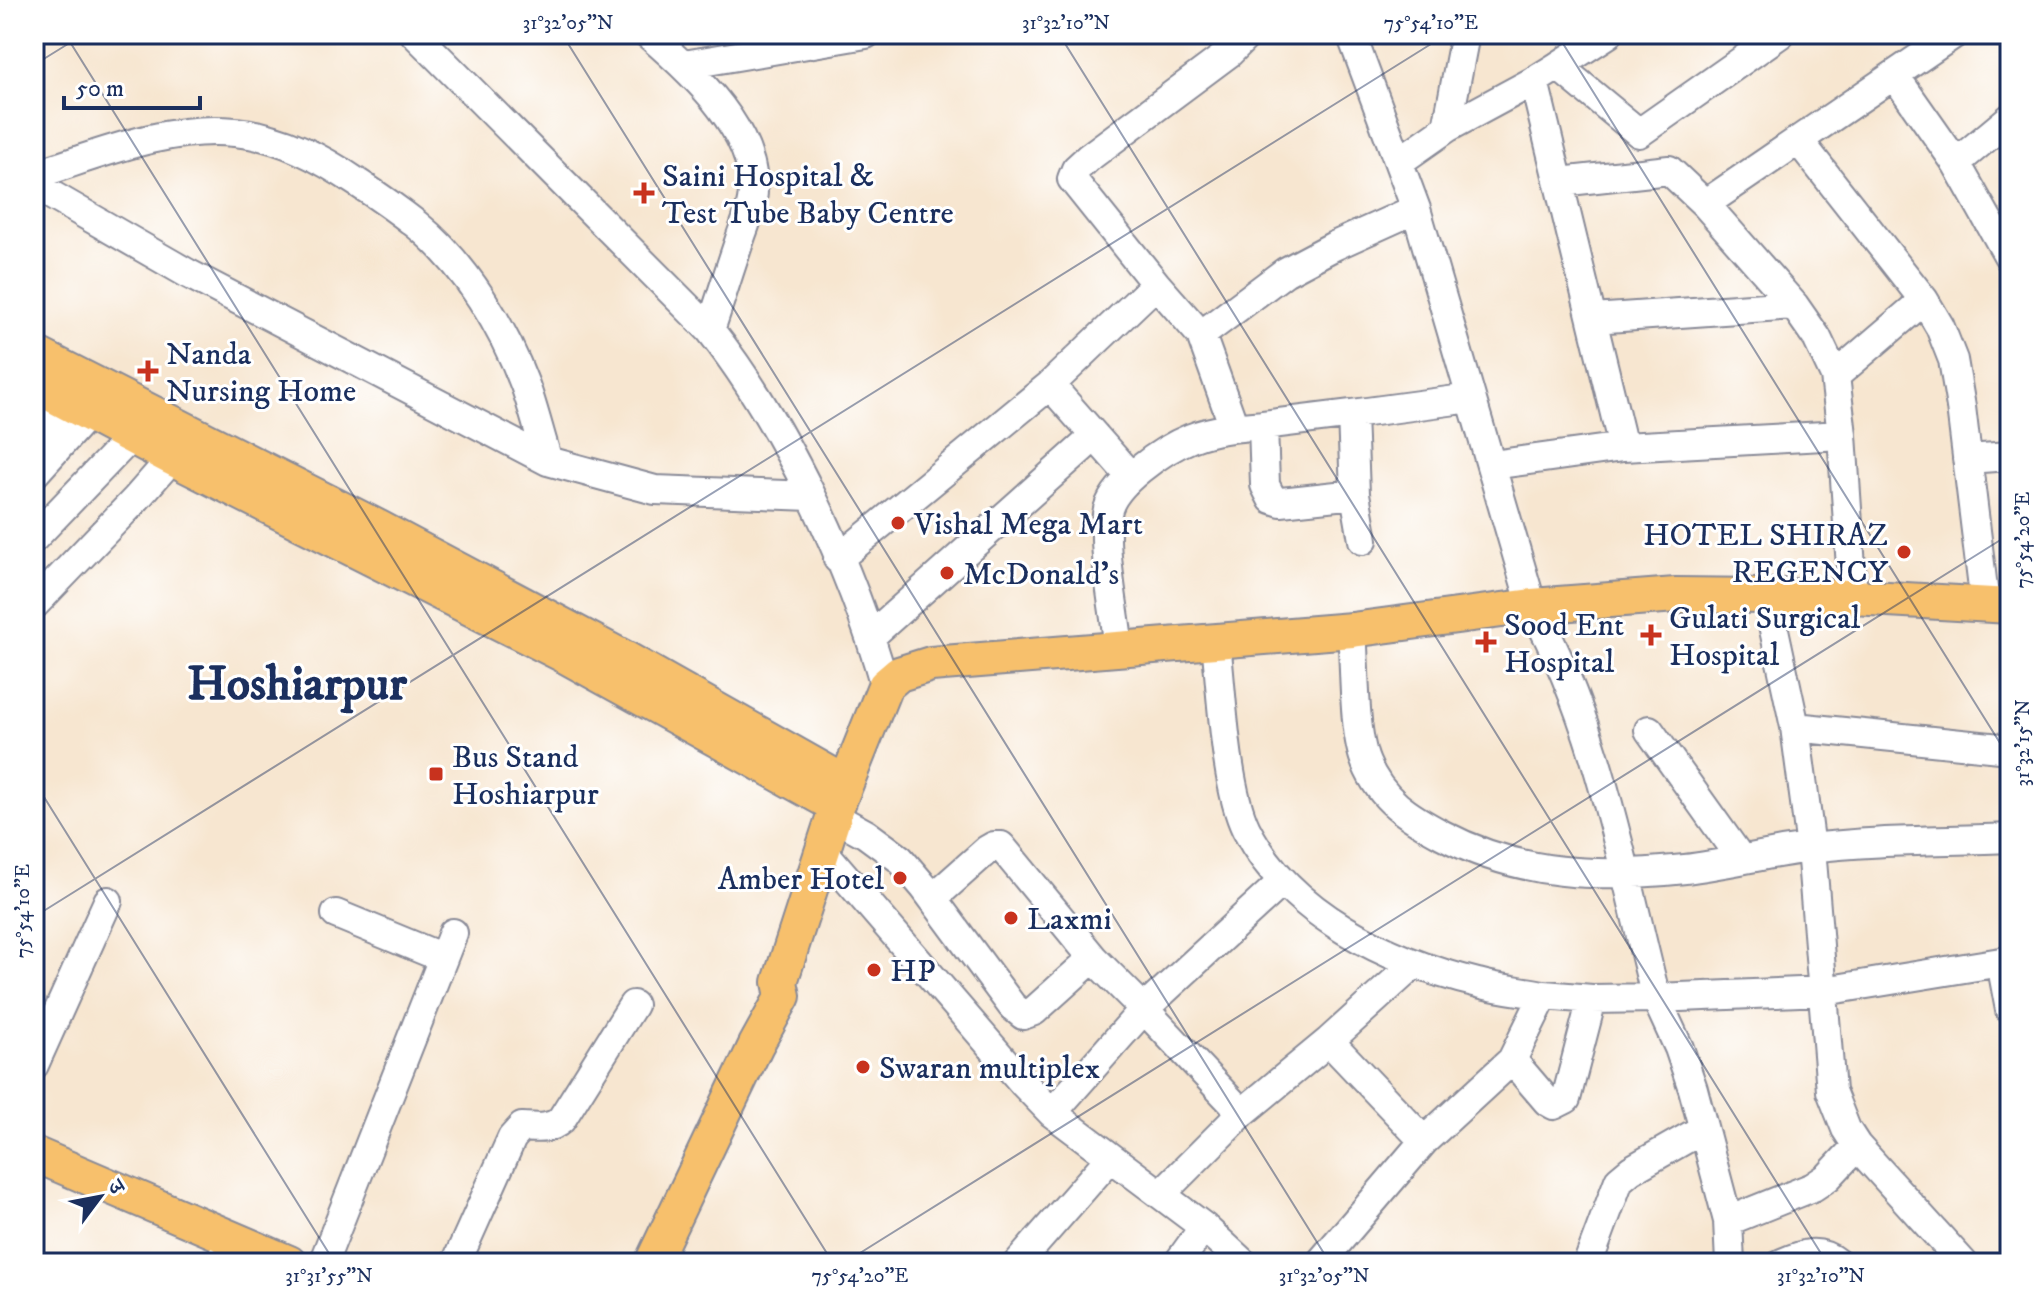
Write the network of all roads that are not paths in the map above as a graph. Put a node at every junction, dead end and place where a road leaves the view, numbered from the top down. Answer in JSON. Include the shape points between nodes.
{"nodes":[{"id":1,"x":415,"y":34,"type":"edge"},
{"id":2,"x":648,"y":34,"type":"edge"},
{"id":3,"x":866,"y":34,"type":"edge"},
{"id":4,"x":1248,"y":34,"type":"edge"},
{"id":5,"x":1351,"y":34,"type":"edge"},
{"id":6,"x":1465,"y":34,"type":"edge"},
{"id":7,"x":1608,"y":34,"type":"edge"},
{"id":8,"x":1780,"y":34,"type":"edge"},
{"id":9,"x":1954,"y":34,"type":"edge"},
{"id":10,"x":684,"y":65,"type":"junction"},
{"id":11,"x":1546,"y":73,"type":"junction"},
{"id":12,"x":1895,"y":76,"type":"junction"},
{"id":13,"x":2010,"y":118,"type":"edge"},
{"id":14,"x":1447,"y":128,"type":"junction"},
{"id":15,"x":1639,"y":133,"type":"junction"},
{"id":16,"x":1799,"y":141,"type":"junction"},
{"id":17,"x":1400,"y":161,"type":"junction"},
{"id":18,"x":1956,"y":163,"type":"junction"},
{"id":19,"x":1669,"y":170,"type":"junction"},
{"id":20,"x":34,"y":175,"type":"edge"},
{"id":21,"x":1560,"y":182,"type":"junction"},
{"id":22,"x":34,"y":185,"type":"edge"},
{"id":23,"x":1705,"y":204,"type":"junction"},
{"id":24,"x":1416,"y":209,"type":"junction"},
{"id":25,"x":2010,"y":259,"type":"edge"},
{"id":26,"x":1156,"y":284,"type":"junction"},
{"id":27,"x":1924,"y":300,"type":"junction"},
{"id":28,"x":1794,"y":305,"type":"junction"},
{"id":29,"x":1593,"y":319,"type":"junction"},
{"id":30,"x":710,"y":330,"type":"junction"},
{"id":31,"x":1201,"y":335,"type":"junction"},
{"id":32,"x":34,"y":353,"type":"edge"},
{"id":33,"x":1835,"y":376,"type":"junction"},
{"id":34,"x":34,"y":385,"type":"edge"},
{"id":35,"x":1050,"y":385,"type":"junction"},
{"id":36,"x":1471,"y":398,"type":"junction"},
{"id":37,"x":79,"y":408,"type":"junction"},
{"id":38,"x":1352,"y":414,"type":"junction"},
{"id":39,"x":1263,"y":425,"type":"junction"},
{"id":40,"x":1234,"y":427,"type":"junction"},
{"id":41,"x":1842,"y":435,"type":"junction"},
{"id":42,"x":132,"y":436,"type":"junction"},
{"id":43,"x":1095,"y":436,"type":"junction"},
{"id":44,"x":34,"y":439,"type":"edge"},
{"id":45,"x":1623,"y":447,"type":"junction"},
{"id":46,"x":2010,"y":456,"type":"edge"},
{"id":47,"x":172,"y":458,"type":"junction"},
{"id":48,"x":1967,"y":459,"type":"junction"},
{"id":49,"x":548,"y":461,"type":"junction"},
{"id":50,"x":1492,"y":465,"type":"junction"},
{"id":51,"x":34,"y":474,"type":"edge"},
{"id":52,"x":1131,"y":477,"type":"junction"},
{"id":53,"x":1355,"y":494,"type":"junction"},
{"id":54,"x":811,"y":496,"type":"junction"},
{"id":55,"x":34,"y":538,"type":"edge"},
{"id":56,"x":1363,"y":540,"type":"dead end"},
{"id":57,"x":838,"y":559,"type":"junction"},
{"id":58,"x":1767,"y":597,"type":"junction"},
{"id":59,"x":1853,"y":597,"type":"junction"},
{"id":60,"x":34,"y":605,"type":"edge"},
{"id":61,"x":1532,"y":606,"type":"junction"},
{"id":62,"x":1997,"y":606,"type":"edge"},
{"id":63,"x":1352,"y":630,"type":"junction"},
{"id":64,"x":871,"y":636,"type":"junction"},
{"id":65,"x":1216,"y":643,"type":"junction"},
{"id":66,"x":1119,"y":649,"type":"junction"},
{"id":67,"x":885,"y":686,"type":"junction"},
{"id":68,"x":707,"y":718,"type":"junction"},
{"id":69,"x":1795,"y":727,"type":"junction"},
{"id":70,"x":1649,"y":730,"type":"dead end"},
{"id":71,"x":2010,"y":749,"type":"edge"},
{"id":72,"x":839,"y":802,"type":"junction"},
{"id":73,"x":2010,"y":838,"type":"edge"},
{"id":74,"x":1811,"y":848,"type":"junction"},
{"id":75,"x":823,"y":851,"type":"junction"},
{"id":76,"x":1741,"y":859,"type":"junction"},
{"id":77,"x":1624,"y":873,"type":"junction"},
{"id":78,"x":1283,"y":881,"type":"junction"},
{"id":79,"x":933,"y":898,"type":"junction"},
{"id":80,"x":108,"y":901,"type":"dead end"},
{"id":81,"x":336,"y":914,"type":"dead end"},
{"id":82,"x":1093,"y":958,"type":"junction"},
{"id":83,"x":2005,"y":961,"type":"edge"},
{"id":84,"x":1414,"y":964,"type":"junction"},
{"id":85,"x":780,"y":982,"type":"junction"},
{"id":86,"x":1824,"y":991,"type":"junction"},
{"id":87,"x":1544,"y":995,"type":"junction"},
{"id":88,"x":1656,"y":998,"type":"junction"},
{"id":89,"x":1592,"y":999,"type":"junction"},
{"id":90,"x":633,"y":1005,"type":"dead end"},
{"id":91,"x":1144,"y":1009,"type":"junction"},
{"id":92,"x":2010,"y":1010,"type":"edge"},
{"id":93,"x":1329,"y":1041,"type":"junction"},
{"id":94,"x":1512,"y":1060,"type":"junction"},
{"id":95,"x":34,"y":1065,"type":"edge"},
{"id":96,"x":1052,"y":1113,"type":"junction"},
{"id":97,"x":1242,"y":1113,"type":"junction"},
{"id":98,"x":1703,"y":1129,"type":"junction"},
{"id":99,"x":1424,"y":1141,"type":"junction"},
{"id":100,"x":1857,"y":1146,"type":"junction"},
{"id":101,"x":34,"y":1154,"type":"edge"},
{"id":102,"x":1110,"y":1158,"type":"junction"},
{"id":103,"x":1161,"y":1194,"type":"junction"},
{"id":104,"x":1728,"y":1221,"type":"junction"},
{"id":105,"x":1204,"y":1227,"type":"junction"},
{"id":106,"x":225,"y":1250,"type":"edge"},
{"id":107,"x":289,"y":1263,"type":"edge"},
{"id":108,"x":323,"y":1263,"type":"edge"},
{"id":109,"x":456,"y":1263,"type":"edge"},
{"id":110,"x":631,"y":1263,"type":"edge"},
{"id":111,"x":652,"y":1263,"type":"edge"},
{"id":112,"x":1018,"y":1263,"type":"edge"},
{"id":113,"x":1178,"y":1263,"type":"edge"},
{"id":114,"x":1243,"y":1263,"type":"edge"},
{"id":115,"x":1320,"y":1263,"type":"edge"},
{"id":116,"x":1588,"y":1263,"type":"edge"},
{"id":117,"x":1730,"y":1263,"type":"edge"},
{"id":118,"x":1782,"y":1263,"type":"edge"},
{"id":119,"x":1837,"y":1263,"type":"edge"},
{"id":120,"x":1963,"y":1263,"type":"edge"}],
"edges":[{"from":1,"to":30,"type":"street"},
{"from":2,"to":10,"type":"street"},
{"from":3,"to":10,"type":"street"},
{"from":4,"to":26,"type":"street","via":[[1088,158],[1072,179]]},
{"from":5,"to":17,"type":"street"},
{"from":6,"to":14,"type":"street"},
{"from":7,"to":11,"type":"street"},
{"from":8,"to":15,"type":"street"},
{"from":9,"to":12,"type":"street"},
{"from":10,"to":30,"type":"street","via":[[742,140],[752,172],[752,200]]},
{"from":11,"to":14,"type":"street"},
{"from":11,"to":15,"type":"street"},
{"from":11,"to":21,"type":"street"},
{"from":12,"to":16,"type":"street"},
{"from":12,"to":18,"type":"street"},
{"from":13,"to":18,"type":"street"},
{"from":14,"to":17,"type":"street"},
{"from":15,"to":19,"type":"street"},
{"from":16,"to":23,"type":"street"},
{"from":16,"to":27,"type":"street"},
{"from":17,"to":24,"type":"street"},
{"from":18,"to":25,"type":"street"},
{"from":19,"to":21,"type":"street"},
{"from":19,"to":23,"type":"street"},
{"from":20,"to":49,"type":"street","via":[[160,137],[200,132],[234,131],[301,149],[419,227],[474,288],[525,386]]},
{"from":21,"to":29,"type":"street"},
{"from":22,"to":49,"type":"street","via":[[187,273]]},
{"from":23,"to":28,"type":"street"},
{"from":24,"to":31,"type":"street","via":[[1285,272]]},
{"from":24,"to":36,"type":"street"},
{"from":26,"to":31,"type":"street"},
{"from":26,"to":35,"type":"street"},
{"from":27,"to":33,"type":"street"},
{"from":27,"to":48,"type":"street","via":[[1953,360]]},
{"from":28,"to":29,"type":"street"},
{"from":28,"to":33,"type":"street"},
{"from":29,"to":45,"type":"street"},
{"from":30,"to":54,"type":"street","via":[[756,395]]},
{"from":31,"to":40,"type":"street"},
{"from":32,"to":68,"type":"main road","via":[[393,535]]},
{"from":33,"to":41,"type":"street"},
{"from":34,"to":37,"type":"main road"},
{"from":35,"to":43,"type":"street"},
{"from":35,"to":57,"type":"street"},
{"from":36,"to":38,"type":"street"},
{"from":36,"to":50,"type":"street"},
{"from":37,"to":42,"type":"main road"},
{"from":37,"to":44,"type":"street"},
{"from":37,"to":51,"type":"street"},
{"from":38,"to":39,"type":"street"},
{"from":38,"to":53,"type":"street"},
{"from":39,"to":40,"type":"street"},
{"from":39,"to":53,"type":"street","via":[[1265,485],[1272,499]]},
{"from":40,"to":52,"type":"street","via":[[1192,438]]},
{"from":41,"to":45,"type":"street"},
{"from":41,"to":59,"type":"street"},
{"from":42,"to":47,"type":"main road"},
{"from":42,"to":55,"type":"street"},
{"from":43,"to":52,"type":"street"},
{"from":43,"to":64,"type":"street"},
{"from":45,"to":50,"type":"street"},
{"from":46,"to":48,"type":"street"},
{"from":47,"to":60,"type":"street"},
{"from":47,"to":68,"type":"main road","via":[[564,655]]},
{"from":48,"to":62,"type":"street"},
{"from":49,"to":54,"type":"street","via":[[655,490]]},
{"from":50,"to":61,"type":"street"},
{"from":52,"to":66,"type":"street","via":[[1107,511]]},
{"from":53,"to":56,"type":"street"},
{"from":54,"to":57,"type":"street"},
{"from":57,"to":64,"type":"street"},
{"from":58,"to":59,"type":"main road"},
{"from":58,"to":61,"type":"main road","via":[[1676,595]]},
{"from":58,"to":69,"type":"street"},
{"from":59,"to":62,"type":"main road"},
{"from":61,"to":63,"type":"main road"},
{"from":61,"to":77,"type":"street","via":[[1590,738]]},
{"from":63,"to":65,"type":"main road"},
{"from":63,"to":77,"type":"street","via":[[1360,743],[1366,763],[1396,808],[1466,847],[1532,868]]},
{"from":64,"to":67,"type":"street"},
{"from":65,"to":66,"type":"main road"},
{"from":65,"to":78,"type":"street","via":[[1237,802],[1246,828]]},
{"from":66,"to":67,"type":"main road","via":[[931,664],[899,674]]},
{"from":67,"to":72,"type":"main road"},
{"from":68,"to":72,"type":"main road"},
{"from":69,"to":71,"type":"street"},
{"from":69,"to":74,"type":"street"},
{"from":70,"to":76,"type":"street"},
{"from":72,"to":75,"type":"main road"},
{"from":72,"to":79,"type":"street"},
{"from":73,"to":74,"type":"street"},
{"from":74,"to":76,"type":"street"},
{"from":74,"to":86,"type":"street"},
{"from":75,"to":85,"type":"main road"},
{"from":75,"to":96,"type":"street"},
{"from":76,"to":77,"type":"street"},
{"from":77,"to":88,"type":"street"},
{"from":78,"to":84,"type":"street","via":[[1360,938]]},
{"from":78,"to":91,"type":"street"},
{"from":79,"to":82,"type":"street","via":[[987,850],[1001,846]]},
{"from":79,"to":82,"type":"street","via":[[1023,1015]]},
{"from":80,"to":95,"type":"street"},
{"from":81,"to":108,"type":"street","via":[[448,946]]},
{"from":82,"to":91,"type":"street"},
{"from":83,"to":86,"type":"street"},
{"from":83,"to":92,"type":"street"},
{"from":84,"to":87,"type":"street"},
{"from":84,"to":93,"type":"street"},
{"from":85,"to":110,"type":"main road","via":[[768,987],[740,1039]]},
{"from":85,"to":111,"type":"main road","via":[[783,996]]},
{"from":86,"to":88,"type":"street"},
{"from":86,"to":100,"type":"street","via":[[1831,1091]]},
{"from":87,"to":89,"type":"street"},
{"from":87,"to":94,"type":"street"},
{"from":88,"to":89,"type":"street"},
{"from":88,"to":98,"type":"street","via":[[1679,1048]]},
{"from":89,"to":94,"type":"street","via":[[1566,1099],[1554,1105],[1547,1101]]},
{"from":90,"to":109,"type":"street","via":[[561,1120],[546,1128],[522,1127],[512,1138]]},
{"from":91,"to":96,"type":"street"},
{"from":91,"to":97,"type":"street"},
{"from":93,"to":97,"type":"street"},
{"from":93,"to":99,"type":"street"},
{"from":94,"to":99,"type":"street"},
{"from":96,"to":102,"type":"street"},
{"from":97,"to":103,"type":"street"},
{"from":98,"to":104,"type":"street"},
{"from":98,"to":116,"type":"street","via":[[1619,1180]]},
{"from":99,"to":115,"type":"street"},
{"from":100,"to":104,"type":"street","via":[[1813,1187]]},
{"from":100,"to":120,"type":"street"},
{"from":101,"to":106,"type":"main road"},
{"from":102,"to":103,"type":"street"},
{"from":102,"to":112,"type":"street"},
{"from":103,"to":105,"type":"street"},
{"from":104,"to":117,"type":"street"},
{"from":105,"to":113,"type":"street"},
{"from":105,"to":114,"type":"street"},
{"from":106,"to":107,"type":"main road"},
{"from":118,"to":119,"type":"street","via":[[1815,1252]]}]}
